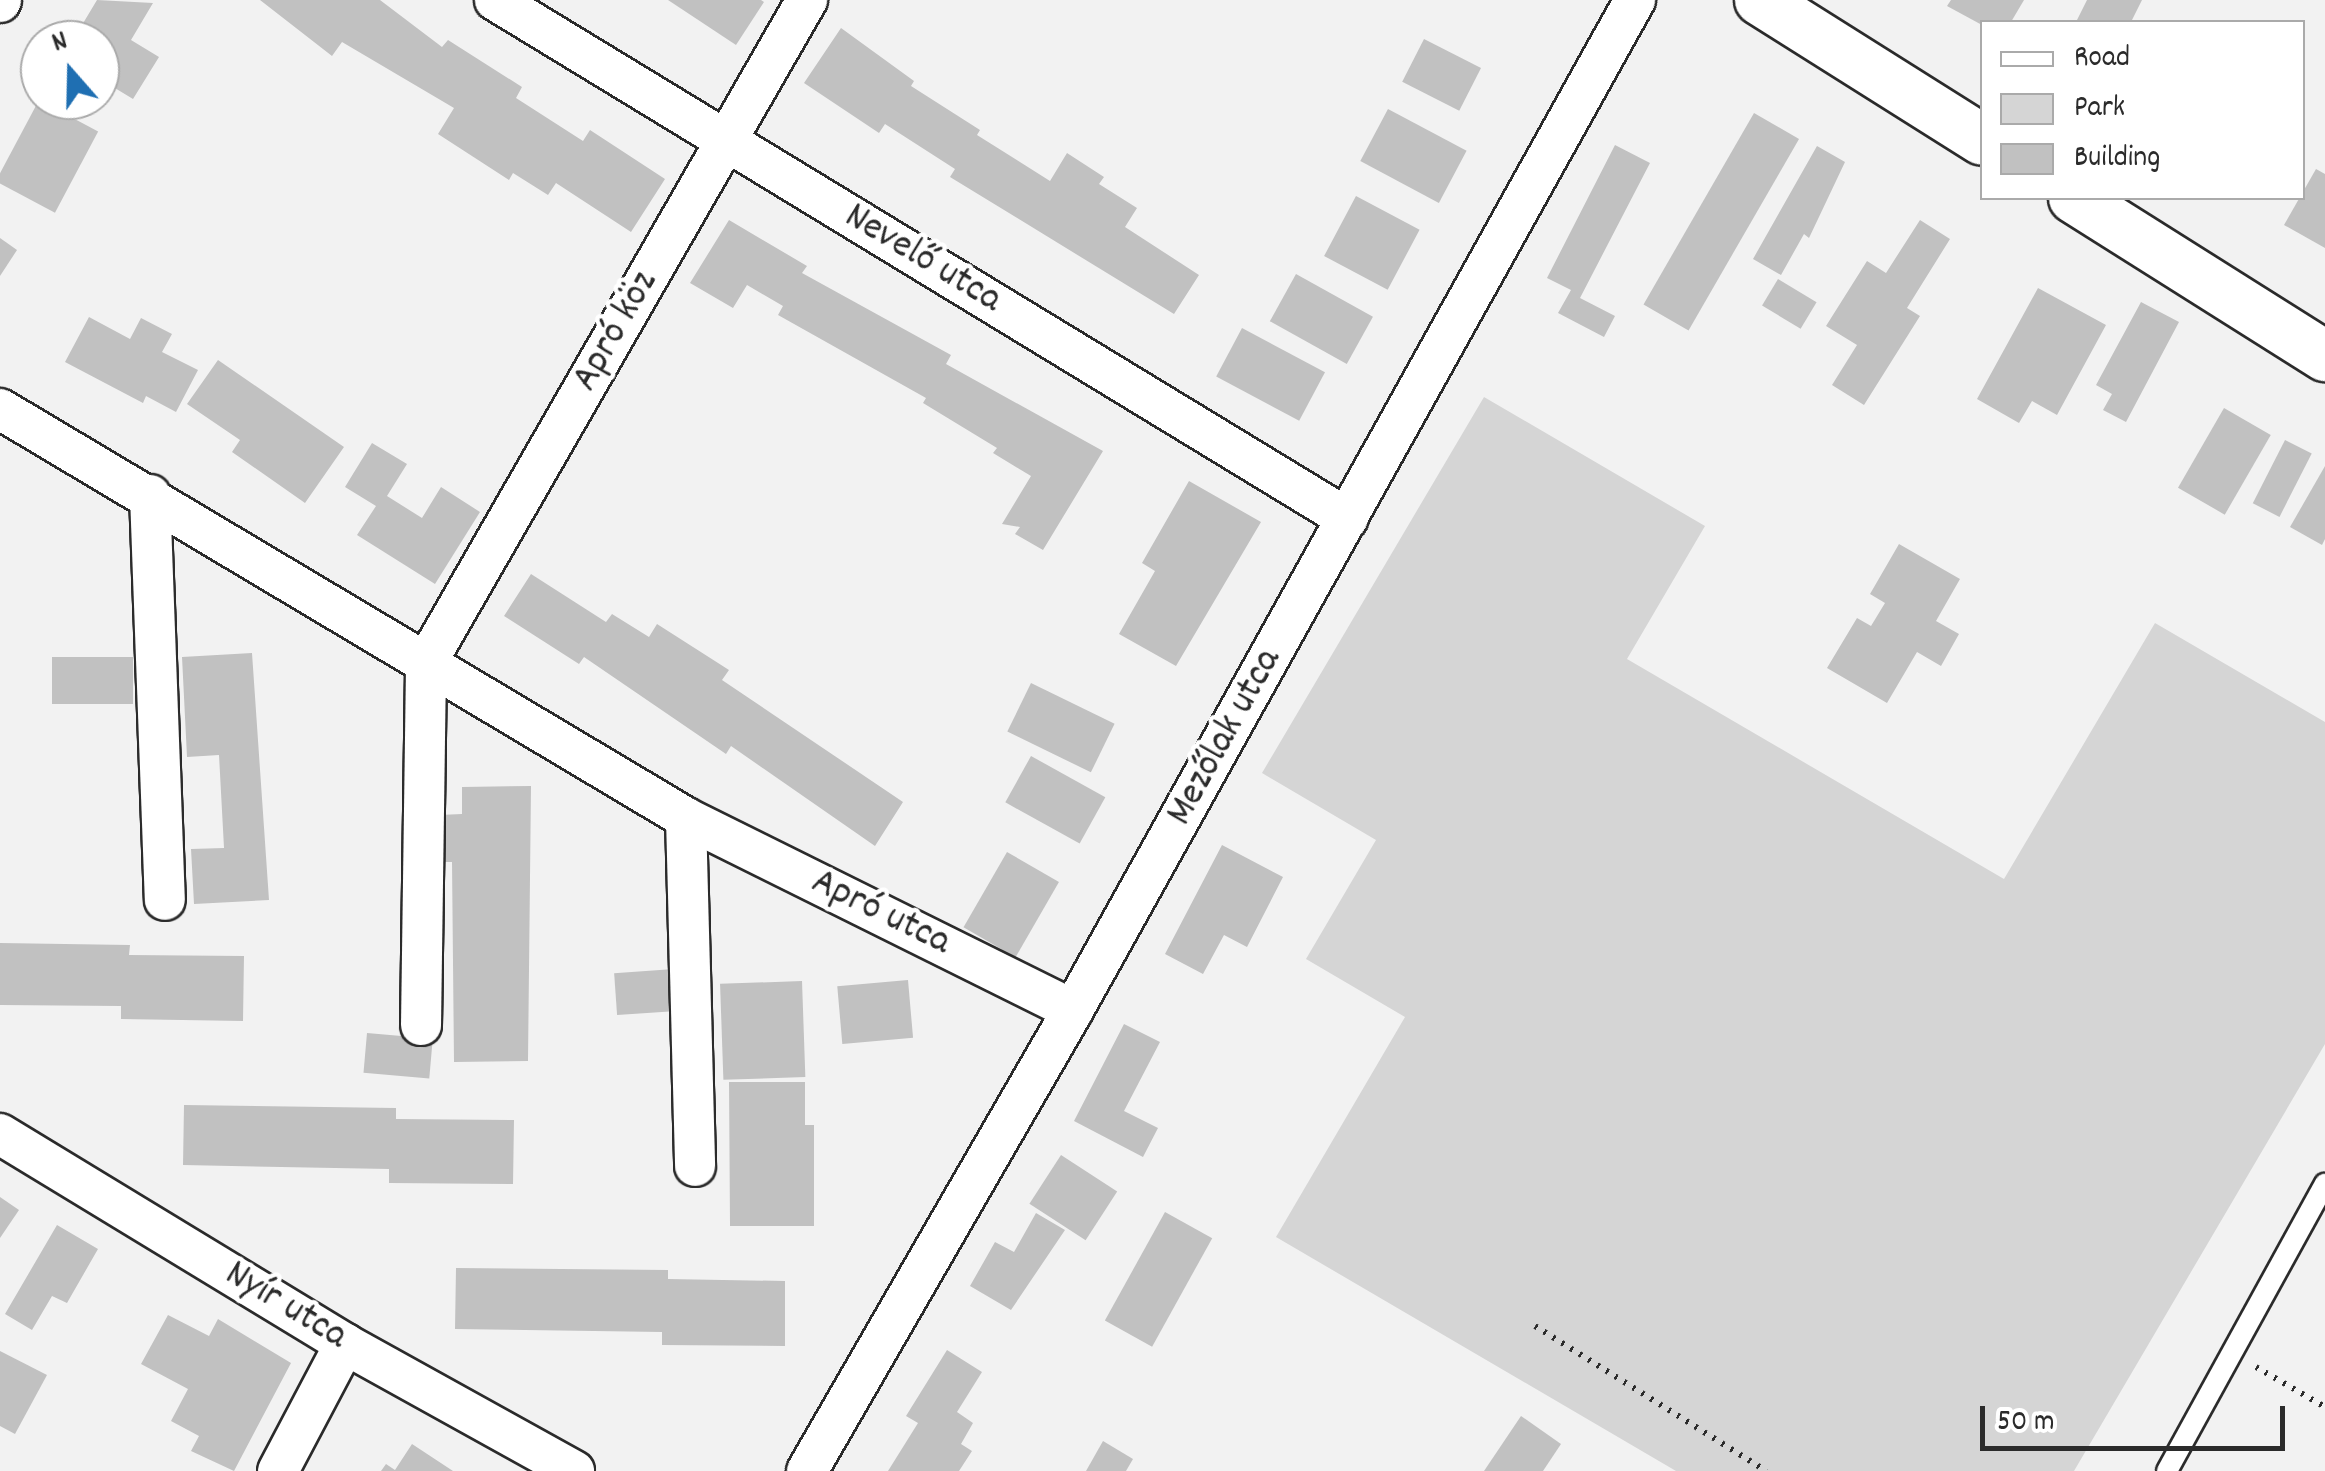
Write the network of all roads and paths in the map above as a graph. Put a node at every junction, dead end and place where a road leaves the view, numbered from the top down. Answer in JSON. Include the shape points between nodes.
{"nodes":[{"id":1,"x":494,"y":0,"type":"edge"},
{"id":2,"x":807,"y":0,"type":"edge"},
{"id":3,"x":1634,"y":0,"type":"edge"},
{"id":4,"x":1760,"y":0,"type":"edge"},
{"id":5,"x":1980,"y":139,"type":"edge"},
{"id":6,"x":728,"y":142,"type":"junction"},
{"id":7,"x":2077,"y":200,"type":"edge"},
{"id":8,"x":2325,"y":356,"type":"edge"},
{"id":9,"x":0,"y":409,"type":"edge"},
{"id":10,"x":150,"y":494,"type":"junction"},
{"id":11,"x":1348,"y":519,"type":"junction"},
{"id":12,"x":426,"y":663,"type":"junction"},
{"id":13,"x":686,"y":818,"type":"junction"},
{"id":14,"x":165,"y":900,"type":"dead end"},
{"id":15,"x":1073,"y":1010,"type":"junction"},
{"id":16,"x":421,"y":1025,"type":"dead end"},
{"id":17,"x":0,"y":1134,"type":"edge"},
{"id":18,"x":695,"y":1166,"type":"dead end"},
{"id":19,"x":2325,"y":1184,"type":"edge"},
{"id":20,"x":1535,"y":1326,"type":"dead end"},
{"id":21,"x":345,"y":1344,"type":"junction"},
{"id":22,"x":2233,"y":1354,"type":"junction"},
{"id":23,"x":2325,"y":1407,"type":"edge"},
{"id":24,"x":278,"y":1471,"type":"edge"},
{"id":25,"x":574,"y":1471,"type":"edge"},
{"id":26,"x":808,"y":1471,"type":"edge"},
{"id":27,"x":1766,"y":1471,"type":"edge"},
{"id":28,"x":2168,"y":1471,"type":"edge"}],
"edges":[{"from":1,"to":6,"type":"street","name":"Nevelő utca"},
{"from":2,"to":6,"type":"street","name":"Apró köz"},
{"from":3,"to":11,"type":"street","name":"Mezőlak utca"},
{"from":4,"to":5,"type":"street"},
{"from":6,"to":11,"type":"street","name":"Nevelő utca"},
{"from":6,"to":12,"type":"street","name":"Apró köz"},
{"from":7,"to":8,"type":"street"},
{"from":9,"to":10,"type":"street","name":"Apró utca"},
{"from":10,"to":12,"type":"street","name":"Apró utca"},
{"from":10,"to":14,"type":"street"},
{"from":11,"to":15,"type":"street","name":"Mezőlak utca"},
{"from":12,"to":13,"type":"street","name":"Apró utca"},
{"from":12,"to":16,"type":"street"},
{"from":13,"to":15,"type":"street","name":"Apró utca"},
{"from":13,"to":18,"type":"street"},
{"from":15,"to":26,"type":"street","name":"Mezőlak utca"},
{"from":17,"to":21,"type":"street","name":"Nyír utca"},
{"from":19,"to":22,"type":"lane"},
{"from":20,"to":27,"type":"path"},
{"from":21,"to":24,"type":"street"},
{"from":21,"to":25,"type":"street","name":"Nyír utca"},
{"from":22,"to":23,"type":"path"},
{"from":22,"to":28,"type":"lane"}]}
